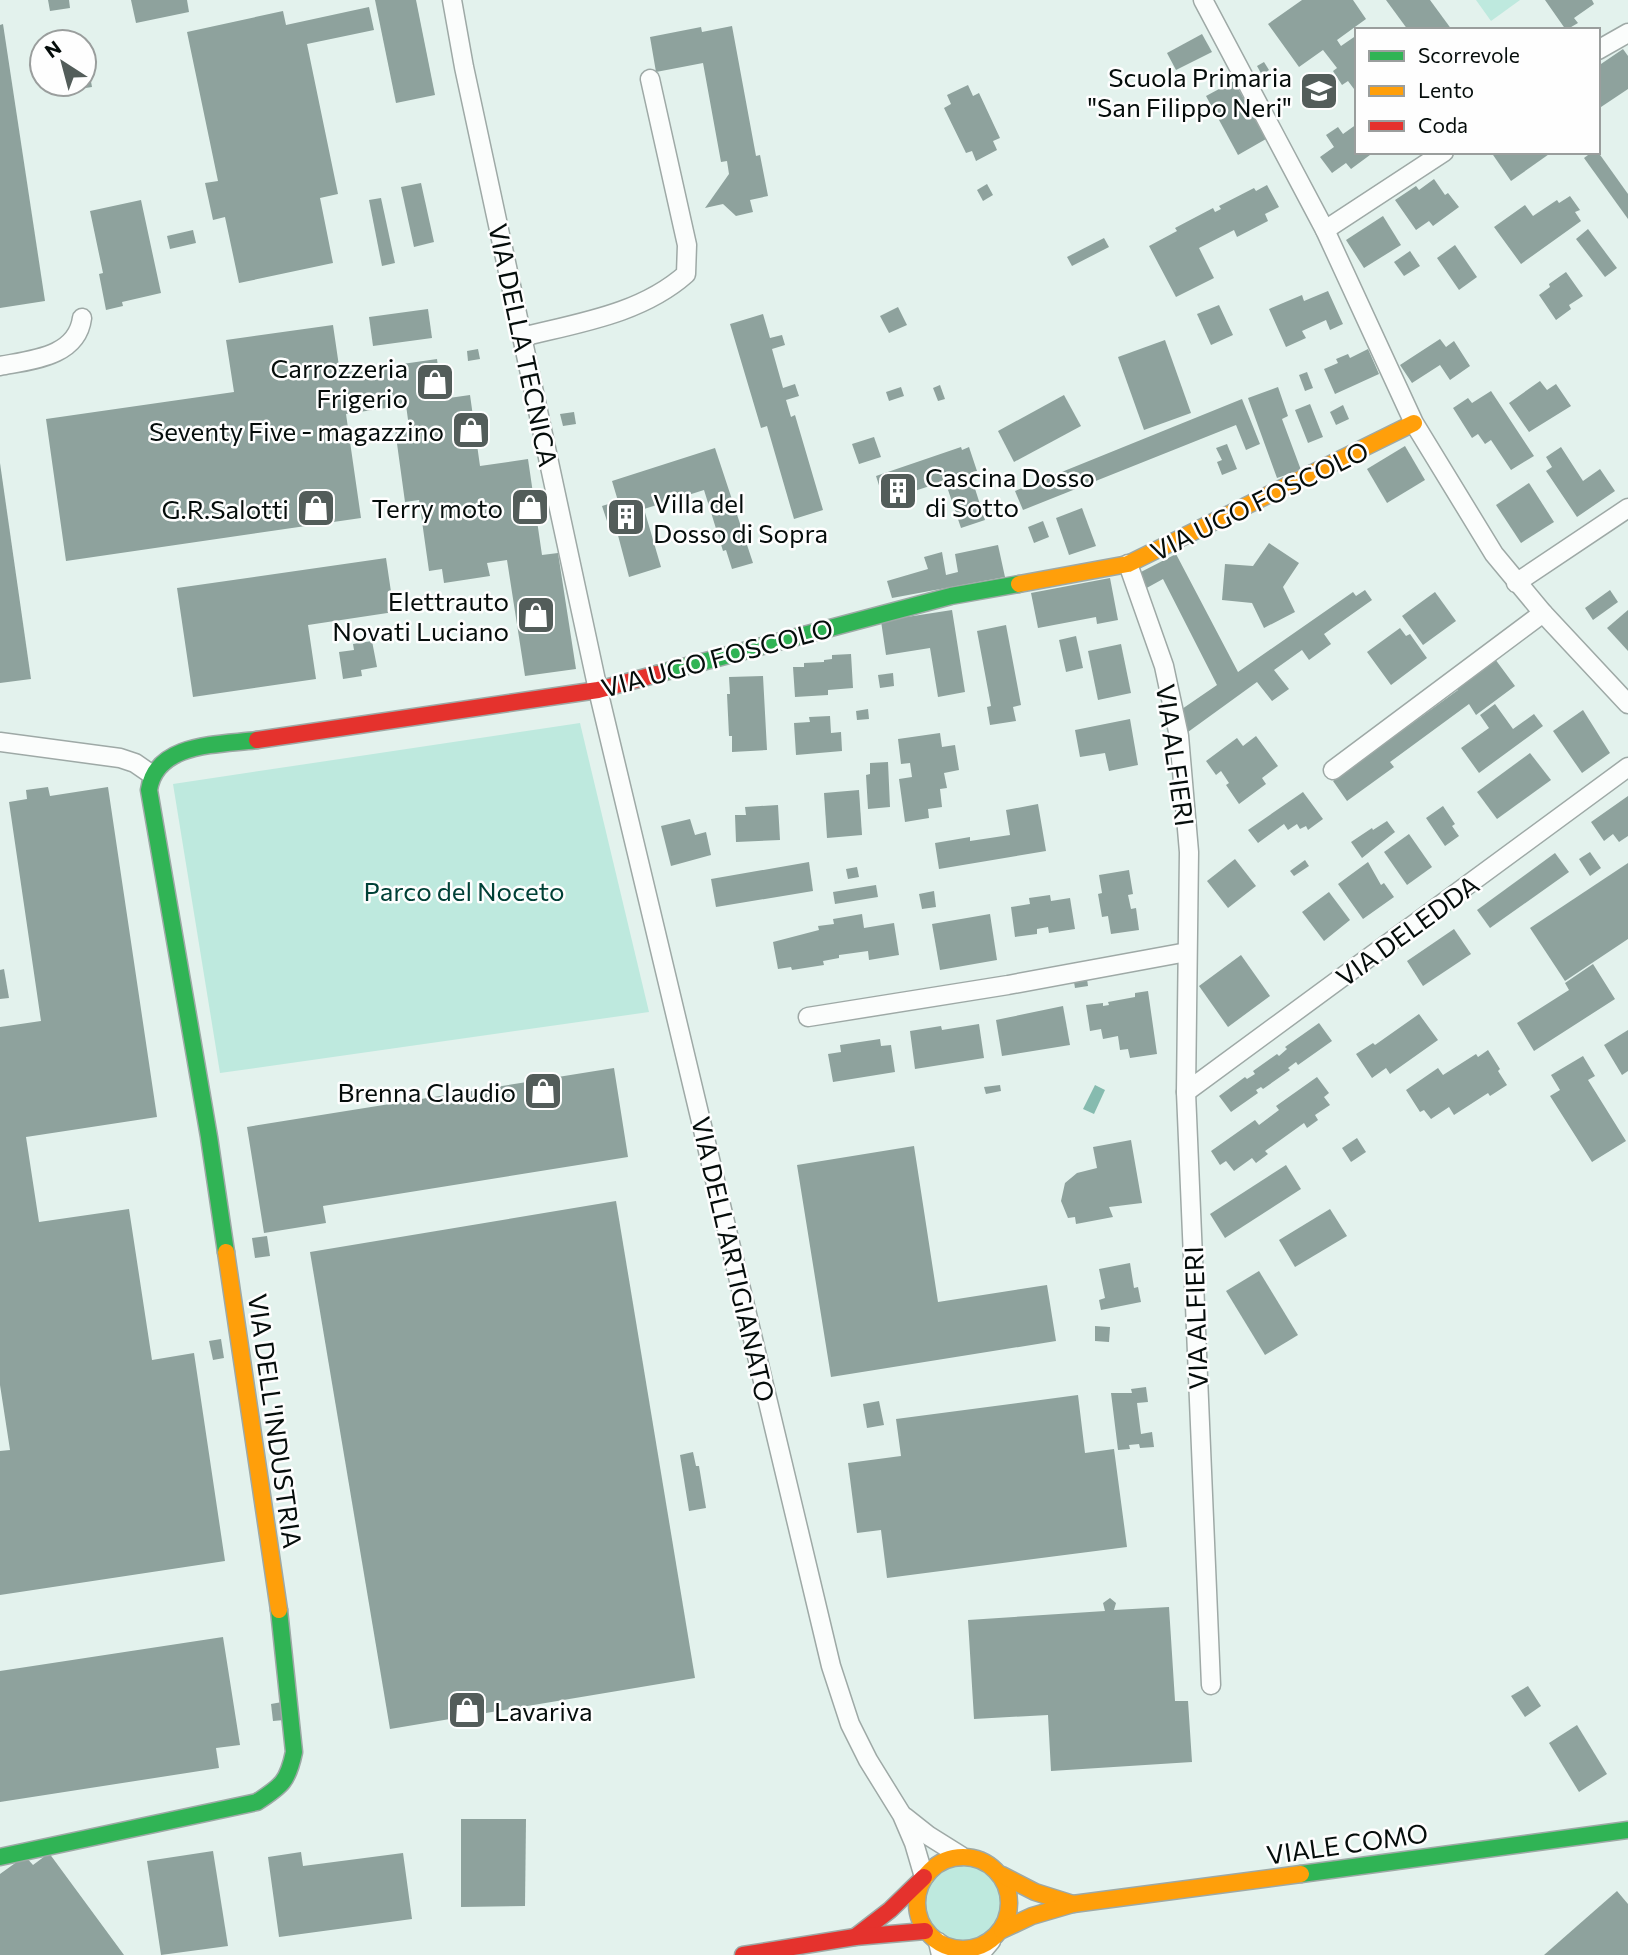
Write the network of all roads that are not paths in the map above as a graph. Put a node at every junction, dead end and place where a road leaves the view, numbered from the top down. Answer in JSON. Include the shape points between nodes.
{"nodes":[{"id":1,"x":452,"y":0,"type":"edge"},
{"id":2,"x":1203,"y":0,"type":"edge"},
{"id":3,"x":1628,"y":33,"type":"edge"},
{"id":4,"x":1600,"y":49,"type":"edge"},
{"id":5,"x":650,"y":79,"type":"dead end"},
{"id":6,"x":1441,"y":154,"type":"edge"},
{"id":7,"x":1325,"y":230,"type":"junction"},
{"id":8,"x":82,"y":318,"type":"dead end"},
{"id":9,"x":522,"y":337,"type":"junction"},
{"id":10,"x":0,"y":366,"type":"edge"},
{"id":11,"x":1414,"y":423,"type":"junction"},
{"id":12,"x":1628,"y":508,"type":"edge"},
{"id":13,"x":1128,"y":564,"type":"junction"},
{"id":14,"x":1516,"y":583,"type":"junction"},
{"id":15,"x":1543,"y":613,"type":"junction"},
{"id":16,"x":598,"y":690,"type":"junction"},
{"id":17,"x":1628,"y":704,"type":"edge"},
{"id":18,"x":0,"y":741,"type":"edge"},
{"id":19,"x":1628,"y":767,"type":"edge"},
{"id":20,"x":1333,"y":770,"type":"dead end"},
{"id":21,"x":152,"y":774,"type":"junction"},
{"id":22,"x":1187,"y":952,"type":"junction"},
{"id":23,"x":808,"y":1017,"type":"dead end"},
{"id":24,"x":1186,"y":1092,"type":"junction"},
{"id":25,"x":1211,"y":1685,"type":"dead end"},
{"id":26,"x":902,"y":1815,"type":"junction"},
{"id":27,"x":1628,"y":1829,"type":"edge"},
{"id":28,"x":961,"y":1856,"type":"junction"},
{"id":29,"x":0,"y":1857,"type":"edge"},
{"id":30,"x":1002,"y":1875,"type":"junction"},
{"id":31,"x":924,"y":1877,"type":"junction"},
{"id":32,"x":1073,"y":1904,"type":"junction"},
{"id":33,"x":855,"y":1937,"type":"junction"},
{"id":34,"x":991,"y":1942,"type":"edge"},
{"id":35,"x":935,"y":1943,"type":"edge"},
{"id":36,"x":743,"y":1955,"type":"edge"}],
"edges":[{"from":1,"to":9,"type":"street","name":"VIA DELLA TECNICA"},
{"from":2,"to":7,"type":"street"},
{"from":3,"to":4,"type":"street"},
{"from":5,"to":9,"type":"street","via":[[687,245],[686,274],[636,306]]},
{"from":6,"to":7,"type":"street"},
{"from":7,"to":11,"type":"street"},
{"from":8,"to":10,"type":"street","via":[[73,341],[58,352]]},
{"from":9,"to":16,"type":"street","name":"VIA DELLA TECNICA"},
{"from":11,"to":13,"type":"street","name":"VIA UGO FOSCOLO"},
{"from":11,"to":14,"type":"street"},
{"from":12,"to":14,"type":"street"},
{"from":13,"to":16,"type":"street","name":"VIA UGO FOSCOLO","via":[[951,596]]},
{"from":13,"to":22,"type":"street","name":"VIA ALFIERI","via":[[1164,666],[1179,736],[1189,852]]},
{"from":14,"to":15,"type":"street"},
{"from":15,"to":17,"type":"street"},
{"from":15,"to":20,"type":"street"},
{"from":16,"to":21,"type":"street","name":"VIA UGO FOSCOLO","via":[[192,749],[169,757]]},
{"from":16,"to":26,"type":"street","name":"VIA DELL'ARTIGIANATO","via":[[834,1679],[861,1746]]},
{"from":18,"to":21,"type":"street","via":[[120,758]]},
{"from":19,"to":24,"type":"street","name":"VIA DELEDDA"},
{"from":21,"to":29,"type":"street","name":"VIA DELL'INDUSTRIA","via":[[149,802],[209,1138],[269,1535],[294,1752],[287,1780],[257,1802]]},
{"from":22,"to":23,"type":"street"},
{"from":22,"to":24,"type":"street","name":"VIA ALFIERI"},
{"from":24,"to":25,"type":"street","name":"VIA ALFIERI"},
{"from":26,"to":28,"type":"street","name":"VIA DELL'ARTIGIANATO"},
{"from":26,"to":31,"type":"street","name":"VIA DELL'ARTIGIANATO"},
{"from":27,"to":32,"type":"street","name":"VIALE COMO"},
{"from":28,"to":30,"type":"street","via":[[976,1857]]},
{"from":28,"to":31,"type":"street","via":[[946,1859]]},
{"from":30,"to":32,"type":"street"},
{"from":30,"to":34,"type":"street","via":[[1010,1912]]},
{"from":31,"to":33,"type":"street"},
{"from":31,"to":35,"type":"street","via":[[917,1895],[918,1914]]},
{"from":32,"to":34,"type":"street","name":"VIALE COMO","via":[[1032,1916]]},
{"from":33,"to":35,"type":"street"},
{"from":33,"to":36,"type":"street"},
{"from":34,"to":35,"type":"street","via":[[955,1949]]}]}
